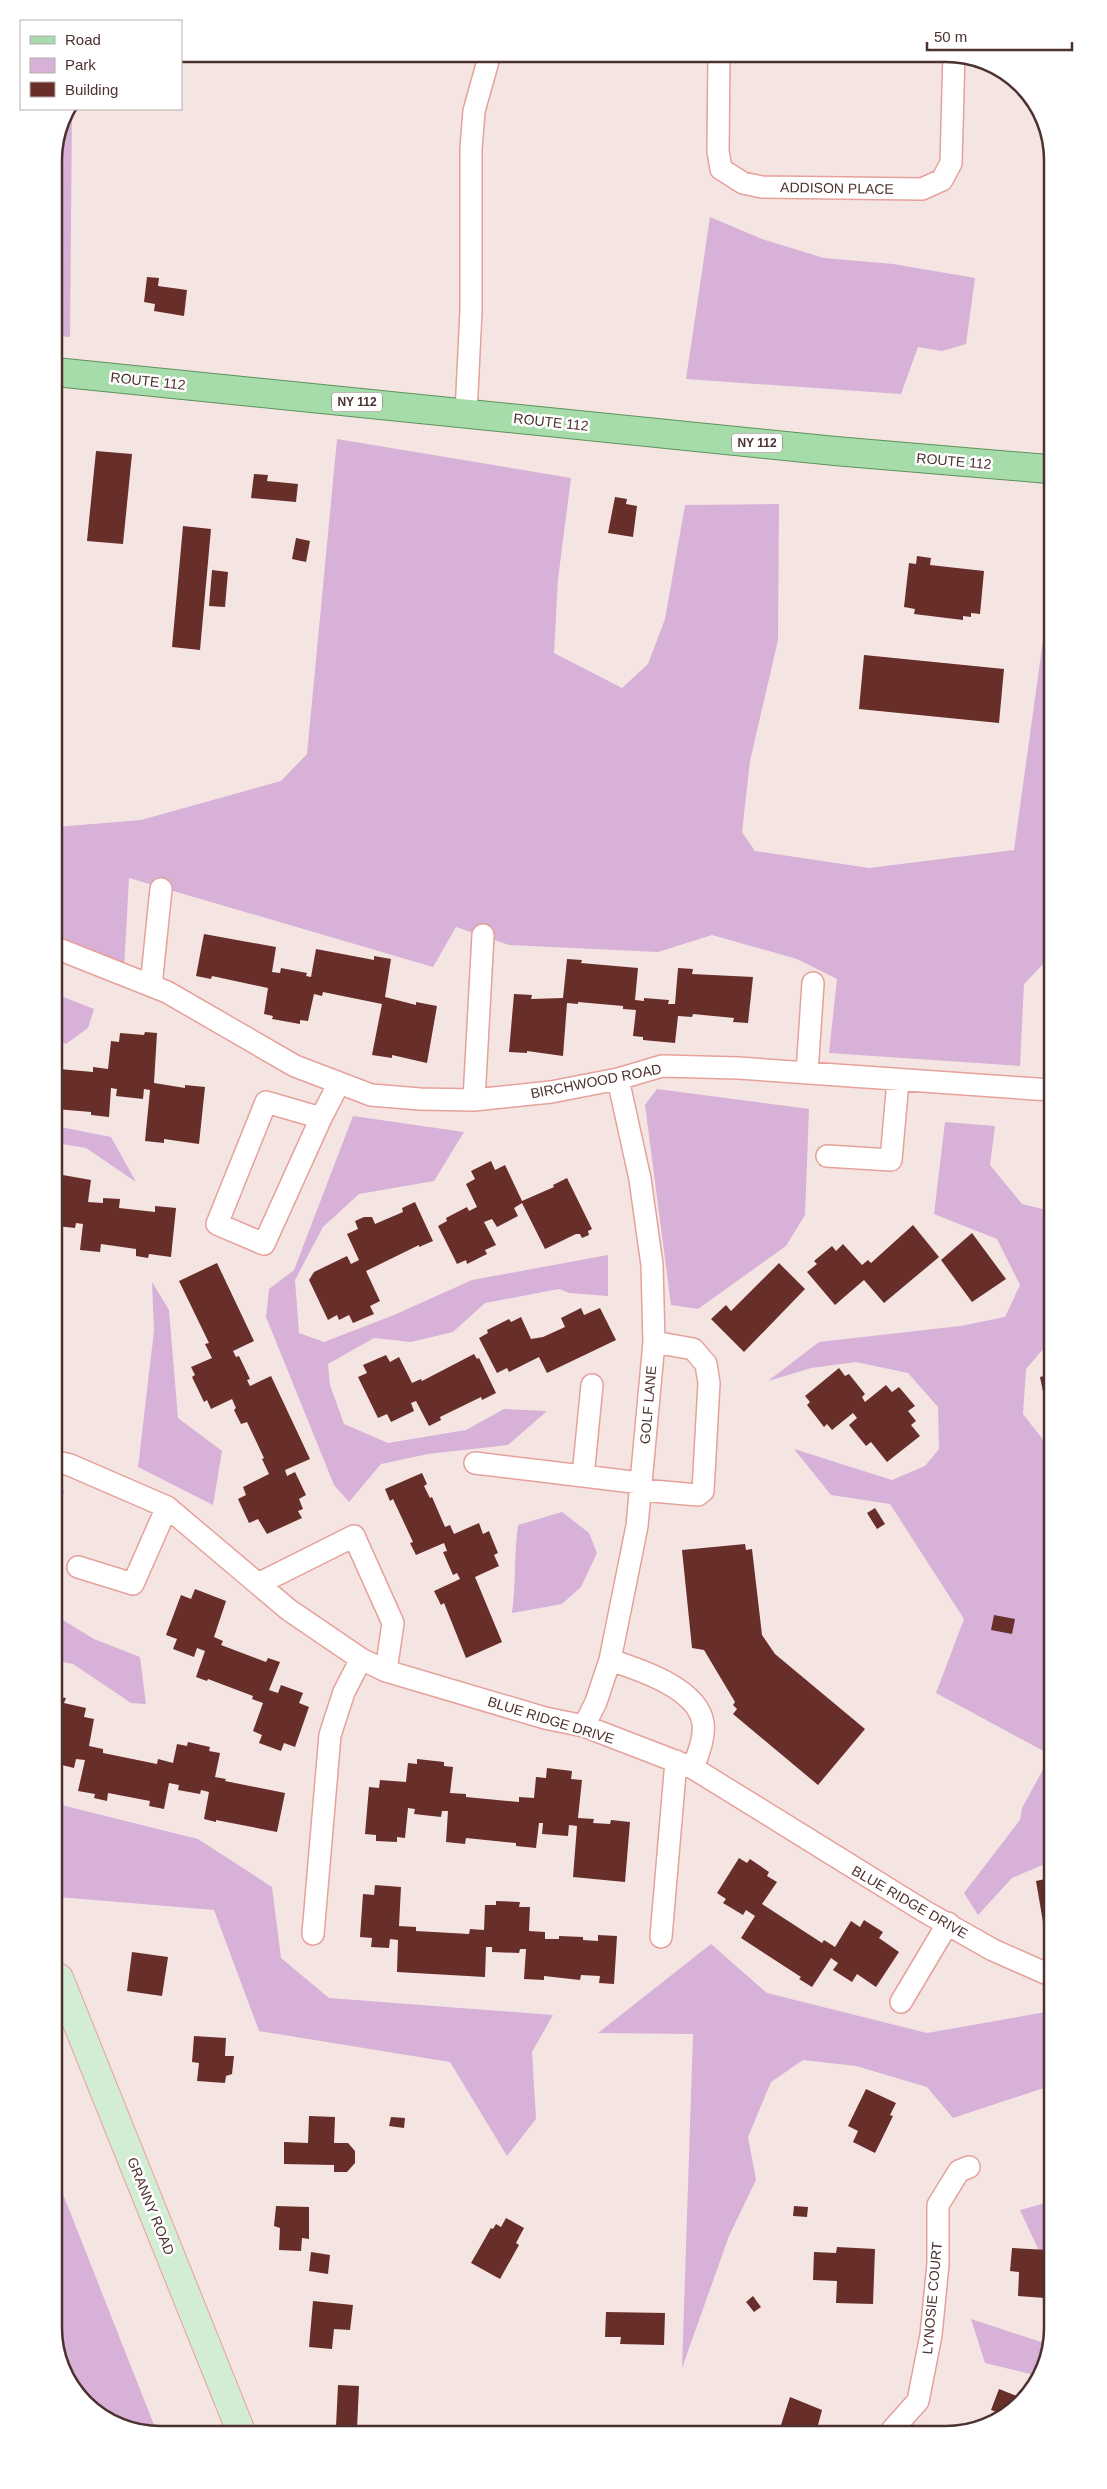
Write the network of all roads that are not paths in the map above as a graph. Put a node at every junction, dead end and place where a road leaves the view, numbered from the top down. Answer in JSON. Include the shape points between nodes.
{"nodes":[{"id":1,"x":488,"y":62,"type":"edge"},
{"id":2,"x":719,"y":63,"type":"edge"},
{"id":3,"x":954,"y":63,"type":"edge"},
{"id":4,"x":63,"y":373,"type":"edge"},
{"id":5,"x":466,"y":413,"type":"junction"},
{"id":6,"x":1044,"y":469,"type":"edge"},
{"id":7,"x":161,"y":889,"type":"dead end"},
{"id":8,"x":484,"y":934,"type":"dead end"},
{"id":9,"x":63,"y":951,"type":"edge"},
{"id":10,"x":813,"y":983,"type":"dead end"},
{"id":11,"x":151,"y":986,"type":"junction"},
{"id":12,"x":807,"y":1073,"type":"junction"},
{"id":13,"x":618,"y":1079,"type":"junction"},
{"id":14,"x":898,"y":1081,"type":"junction"},
{"id":15,"x":339,"y":1083,"type":"junction"},
{"id":16,"x":1044,"y":1090,"type":"edge"},
{"id":17,"x":474,"y":1100,"type":"junction"},
{"id":18,"x":321,"y":1118,"type":"junction"},
{"id":19,"x":827,"y":1156,"type":"dead end"},
{"id":20,"x":654,"y":1342,"type":"junction"},
{"id":21,"x":592,"y":1385,"type":"dead end"},
{"id":22,"x":63,"y":1463,"type":"edge"},
{"id":23,"x":475,"y":1463,"type":"dead end"},
{"id":24,"x":583,"y":1476,"type":"junction"},
{"id":25,"x":641,"y":1487,"type":"junction"},
{"id":26,"x":167,"y":1507,"type":"junction"},
{"id":27,"x":78,"y":1567,"type":"dead end"},
{"id":28,"x":258,"y":1584,"type":"junction"},
{"id":29,"x":361,"y":1658,"type":"junction"},
{"id":30,"x":610,"y":1660,"type":"junction"},
{"id":31,"x":386,"y":1671,"type":"junction"},
{"id":32,"x":584,"y":1726,"type":"junction"},
{"id":33,"x":684,"y":1765,"type":"junction"},
{"id":34,"x":948,"y":1923,"type":"junction"},
{"id":35,"x":313,"y":1934,"type":"dead end"},
{"id":36,"x":661,"y":1936,"type":"dead end"},
{"id":37,"x":1044,"y":1972,"type":"edge"},
{"id":38,"x":63,"y":1990,"type":"edge"},
{"id":39,"x":901,"y":2002,"type":"dead end"},
{"id":40,"x":969,"y":2167,"type":"dead end"},
{"id":41,"x":239,"y":2426,"type":"edge"},
{"id":42,"x":896,"y":2426,"type":"edge"}],
"edges":[{"from":1,"to":5,"type":"street","via":[[474,111],[471,149]]},
{"from":2,"to":3,"type":"street","name":"ADDISON PLACE","via":[[718,151],[721,169],[743,183],[762,187],[922,189],[942,180],[951,163]]},
{"from":4,"to":5,"type":"main road","name":"ROUTE 112","number":"NY 112"},
{"from":5,"to":6,"type":"main road","name":"ROUTE 112","number":"NY 112"},
{"from":7,"to":11,"type":"street"},
{"from":8,"to":17,"type":"street"},
{"from":9,"to":11,"type":"street","name":"BIRCHWOOD ROAD"},
{"from":10,"to":12,"type":"street"},
{"from":11,"to":15,"type":"street","name":"BIRCHWOOD ROAD","via":[[167,992],[295,1066]]},
{"from":12,"to":13,"type":"street","name":"BIRCHWOOD ROAD","via":[[662,1066]]},
{"from":12,"to":14,"type":"street","name":"BIRCHWOOD ROAD"},
{"from":13,"to":17,"type":"street","name":"BIRCHWOOD ROAD","via":[[551,1092]]},
{"from":13,"to":20,"type":"street","name":"GOLF LANE","via":[[640,1180],[651,1256]]},
{"from":14,"to":16,"type":"street","name":"BIRCHWOOD ROAD"},
{"from":14,"to":19,"type":"street","via":[[891,1160]]},
{"from":15,"to":17,"type":"street","name":"BIRCHWOOD ROAD","via":[[371,1094]]},
{"from":15,"to":18,"type":"street"},
{"from":18,"to":18,"type":"street","via":[[266,1102],[217,1224],[264,1244]]},
{"from":20,"to":25,"type":"street","name":"GOLF LANE"},
{"from":20,"to":25,"type":"street","via":[[693,1349],[706,1364],[709,1383],[703,1491],[698,1495]]},
{"from":21,"to":24,"type":"street"},
{"from":22,"to":26,"type":"street","name":"BLUE RIDGE DRIVE"},
{"from":23,"to":24,"type":"street"},
{"from":24,"to":25,"type":"street"},
{"from":25,"to":30,"type":"street","name":"GOLF LANE","via":[[637,1526]]},
{"from":26,"to":27,"type":"street","via":[[133,1584]]},
{"from":26,"to":28,"type":"street","name":"BLUE RIDGE DRIVE"},
{"from":28,"to":29,"type":"street","name":"BLUE RIDGE DRIVE","via":[[289,1610]]},
{"from":28,"to":31,"type":"street","via":[[354,1536],[394,1623]]},
{"from":29,"to":31,"type":"street","name":"BLUE RIDGE DRIVE"},
{"from":29,"to":35,"type":"street","via":[[344,1692],[330,1735]]},
{"from":30,"to":32,"type":"street","name":"GOLF LANE"},
{"from":30,"to":33,"type":"street","via":[[660,1678],[692,1702],[703,1722],[701,1744]]},
{"from":31,"to":32,"type":"street","name":"BLUE RIDGE DRIVE","via":[[545,1718]]},
{"from":32,"to":33,"type":"street","name":"BLUE RIDGE DRIVE"},
{"from":33,"to":34,"type":"street","name":"BLUE RIDGE DRIVE"},
{"from":33,"to":36,"type":"street"},
{"from":34,"to":37,"type":"street","name":"BLUE RIDGE DRIVE","via":[[993,1950]]},
{"from":34,"to":39,"type":"street"},
{"from":38,"to":41,"type":"street","name":"GRANNY ROAD"},
{"from":40,"to":42,"type":"street","name":"LYNOSIE COURT","via":[[959,2171],[938,2205],[938,2264],[931,2335],[918,2401]]}]}
